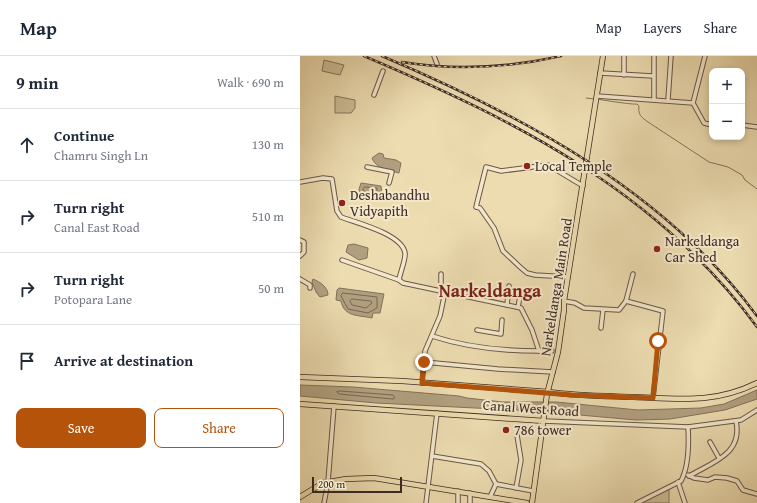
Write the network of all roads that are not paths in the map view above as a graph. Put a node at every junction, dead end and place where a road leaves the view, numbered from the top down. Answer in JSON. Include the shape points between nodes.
{"nodes":[{"id":1,"x":434,"y":56,"type":"edge"},
{"id":2,"x":603,"y":56,"type":"edge"},
{"id":3,"x":624,"y":56,"type":"edge"},
{"id":4,"x":654,"y":56,"type":"edge"},
{"id":5,"x":671,"y":56,"type":"edge"},
{"id":6,"x":705,"y":56,"type":"edge"},
{"id":7,"x":437,"y":64,"type":"dead end"},
{"id":8,"x":383,"y":71,"type":"dead end"},
{"id":9,"x":600,"y":73,"type":"junction"},
{"id":10,"x":624,"y":75,"type":"junction"},
{"id":11,"x":653,"y":76,"type":"junction"},
{"id":12,"x":374,"y":95,"type":"dead end"},
{"id":13,"x":597,"y":96,"type":"junction"},
{"id":14,"x":654,"y":99,"type":"junction"},
{"id":15,"x":668,"y":100,"type":"junction"},
{"id":16,"x":693,"y":103,"type":"junction"},
{"id":17,"x":709,"y":125,"type":"edge"},
{"id":18,"x":745,"y":125,"type":"edge"},
{"id":19,"x":757,"y":127,"type":"edge"},
{"id":20,"x":367,"y":167,"type":"dead end"},
{"id":21,"x":300,"y":182,"type":"edge"},
{"id":22,"x":389,"y":183,"type":"dead end"},
{"id":23,"x":583,"y":186,"type":"junction"},
{"id":24,"x":300,"y":240,"type":"edge"},
{"id":25,"x":300,"y":256,"type":"edge"},
{"id":26,"x":342,"y":260,"type":"dead end"},
{"id":27,"x":441,"y":274,"type":"dead end"},
{"id":28,"x":633,"y":274,"type":"dead end"},
{"id":29,"x":568,"y":277,"type":"junction"},
{"id":30,"x":300,"y":279,"type":"edge"},
{"id":31,"x":399,"y":280,"type":"junction"},
{"id":32,"x":508,"y":286,"type":"dead end"},
{"id":33,"x":310,"y":288,"type":"dead end"},
{"id":34,"x":521,"y":291,"type":"dead end"},
{"id":35,"x":443,"y":292,"type":"junction"},
{"id":36,"x":564,"y":301,"type":"junction"},
{"id":37,"x":626,"y":301,"type":"junction"},
{"id":38,"x":506,"y":305,"type":"junction"},
{"id":39,"x":518,"y":307,"type":"junction"},
{"id":40,"x":603,"y":310,"type":"junction"},
{"id":41,"x":502,"y":320,"type":"dead end"},
{"id":42,"x":601,"y":328,"type":"dead end"},
{"id":43,"x":477,"y":330,"type":"dead end"},
{"id":44,"x":432,"y":336,"type":"junction"},
{"id":45,"x":539,"y":351,"type":"junction"},
{"id":46,"x":552,"y":351,"type":"dead end"},
{"id":47,"x":424,"y":362,"type":"junction"},
{"id":48,"x":553,"y":372,"type":"junction"},
{"id":49,"x":300,"y":377,"type":"edge"},
{"id":50,"x":422,"y":383,"type":"junction"},
{"id":51,"x":757,"y":383,"type":"edge"},
{"id":52,"x":548,"y":393,"type":"junction"},
{"id":53,"x":653,"y":398,"type":"junction"},
{"id":54,"x":300,"y":404,"type":"edge"},
{"id":55,"x":334,"y":406,"type":"junction"},
{"id":56,"x":757,"y":410,"type":"edge"},
{"id":57,"x":437,"y":413,"type":"junction"},
{"id":58,"x":544,"y":419,"type":"junction"},
{"id":59,"x":736,"y":421,"type":"junction"},
{"id":60,"x":688,"y":427,"type":"junction"},
{"id":61,"x":517,"y":435,"type":"dead end"},
{"id":62,"x":710,"y":442,"type":"dead end"},
{"id":63,"x":432,"y":456,"type":"junction"},
{"id":64,"x":719,"y":458,"type":"junction"},
{"id":65,"x":685,"y":474,"type":"junction"},
{"id":66,"x":689,"y":476,"type":"junction"},
{"id":67,"x":328,"y":482,"type":"junction"},
{"id":68,"x":678,"y":482,"type":"junction"},
{"id":69,"x":496,"y":484,"type":"junction"},
{"id":70,"x":428,"y":486,"type":"junction"},
{"id":71,"x":516,"y":488,"type":"junction"},
{"id":72,"x":458,"y":491,"type":"junction"},
{"id":73,"x":533,"y":491,"type":"junction"},
{"id":74,"x":470,"y":493,"type":"junction"},
{"id":75,"x":757,"y":494,"type":"edge"},
{"id":76,"x":300,"y":497,"type":"edge"},
{"id":77,"x":490,"y":497,"type":"junction"},
{"id":78,"x":500,"y":501,"type":"edge"},
{"id":79,"x":324,"y":503,"type":"edge"},
{"id":80,"x":426,"y":503,"type":"edge"},
{"id":81,"x":458,"y":503,"type":"edge"},
{"id":82,"x":470,"y":503,"type":"edge"},
{"id":83,"x":527,"y":503,"type":"edge"},
{"id":84,"x":532,"y":503,"type":"edge"},
{"id":85,"x":637,"y":503,"type":"edge"},
{"id":86,"x":685,"y":503,"type":"edge"}],
"edges":[{"from":1,"to":7,"type":"street"},
{"from":2,"to":9,"type":"main road"},
{"from":3,"to":10,"type":"street"},
{"from":4,"to":11,"type":"street"},
{"from":5,"to":15,"type":"street"},
{"from":6,"to":16,"type":"street"},
{"from":8,"to":12,"type":"street"},
{"from":9,"to":10,"type":"street"},
{"from":9,"to":13,"type":"main road"},
{"from":10,"to":11,"type":"street"},
{"from":11,"to":14,"type":"street"},
{"from":13,"to":14,"type":"street"},
{"from":13,"to":23,"type":"main road","name":"Narkeldanga Main Road"},
{"from":14,"to":15,"type":"street"},
{"from":15,"to":16,"type":"street"},
{"from":16,"to":17,"type":"street","via":[[704,123]]},
{"from":18,"to":19,"type":"street"},
{"from":20,"to":22,"type":"street","via":[[392,172]]},
{"from":21,"to":31,"type":"street","via":[[332,179],[337,212],[341,217],[394,238],[406,254]]},
{"from":23,"to":29,"type":"main road","name":"Narkeldanga Main Road"},
{"from":23,"to":29,"type":"street","via":[[548,165],[501,171],[486,167],[476,207],[480,208],[494,228],[502,251],[520,267],[535,275]]},
{"from":24,"to":25,"type":"street","via":[[304,242],[304,252]]},
{"from":26,"to":31,"type":"street"},
{"from":27,"to":35,"type":"street"},
{"from":28,"to":37,"type":"street"},
{"from":29,"to":36,"type":"main road","name":"Narkeldanga Main Road"},
{"from":30,"to":33,"type":"street","via":[[310,285]]},
{"from":31,"to":35,"type":"street","via":[[403,284]]},
{"from":32,"to":38,"type":"street"},
{"from":34,"to":39,"type":"street"},
{"from":35,"to":38,"type":"street"},
{"from":35,"to":44,"type":"street","via":[[440,316]]},
{"from":36,"to":40,"type":"street","via":[[584,308]]},
{"from":36,"to":48,"type":"main road","name":"Narkeldanga Main Road"},
{"from":37,"to":40,"type":"street","via":[[619,310]]},
{"from":37,"to":53,"type":"street","via":[[663,311]]},
{"from":38,"to":39,"type":"street"},
{"from":39,"to":45,"type":"street","via":[[521,308],[532,330]]},
{"from":40,"to":42,"type":"street"},
{"from":41,"to":43,"type":"street","via":[[501,334]]},
{"from":44,"to":45,"type":"street","via":[[475,348]]},
{"from":44,"to":47,"type":"street","via":[[425,351]]},
{"from":45,"to":46,"type":"street"},
{"from":47,"to":48,"type":"street"},
{"from":47,"to":50,"type":"street"},
{"from":48,"to":52,"type":"main road","name":"Narkeldanga Main Road"},
{"from":49,"to":50,"type":"main road"},
{"from":50,"to":52,"type":"main road"},
{"from":51,"to":53,"type":"main road","via":[[710,398]]},
{"from":52,"to":53,"type":"main road"},
{"from":52,"to":58,"type":"main road","name":"Narkeldanga Main Road"},
{"from":54,"to":55,"type":"main road","name":"Canal West Road"},
{"from":55,"to":57,"type":"main road","name":"Canal West Road"},
{"from":55,"to":67,"type":"street"},
{"from":56,"to":59,"type":"street","name":"Canal West Road"},
{"from":57,"to":58,"type":"main road","name":"Canal West Road"},
{"from":57,"to":63,"type":"street"},
{"from":58,"to":60,"type":"street","name":"Canal West Road"},
{"from":58,"to":73,"type":"main road"},
{"from":59,"to":60,"type":"street","name":"Canal West Road"},
{"from":59,"to":64,"type":"street","via":[[737,439],[732,449]]},
{"from":60,"to":65,"type":"street"},
{"from":61,"to":71,"type":"street","via":[[521,460]]},
{"from":62,"to":64,"type":"street"},
{"from":63,"to":69,"type":"street","via":[[481,464],[489,471]]},
{"from":63,"to":70,"type":"street"},
{"from":64,"to":66,"type":"street"},
{"from":65,"to":66,"type":"street"},
{"from":65,"to":68,"type":"street"},
{"from":66,"to":75,"type":"street","via":[[708,480],[715,477],[737,480],[743,490]]},
{"from":67,"to":70,"type":"main road","via":[[346,478],[374,478]]},
{"from":67,"to":76,"type":"main road"},
{"from":67,"to":79,"type":"street"},
{"from":68,"to":85,"type":"street"},
{"from":68,"to":86,"type":"street"},
{"from":69,"to":71,"type":"street"},
{"from":69,"to":77,"type":"street"},
{"from":70,"to":72,"type":"main road"},
{"from":70,"to":80,"type":"street"},
{"from":71,"to":73,"type":"street"},
{"from":72,"to":74,"type":"main road"},
{"from":72,"to":81,"type":"street"},
{"from":73,"to":84,"type":"main road"},
{"from":74,"to":77,"type":"main road"},
{"from":74,"to":82,"type":"street"},
{"from":77,"to":78,"type":"main road"},
{"from":78,"to":83,"type":"main road"}]}
